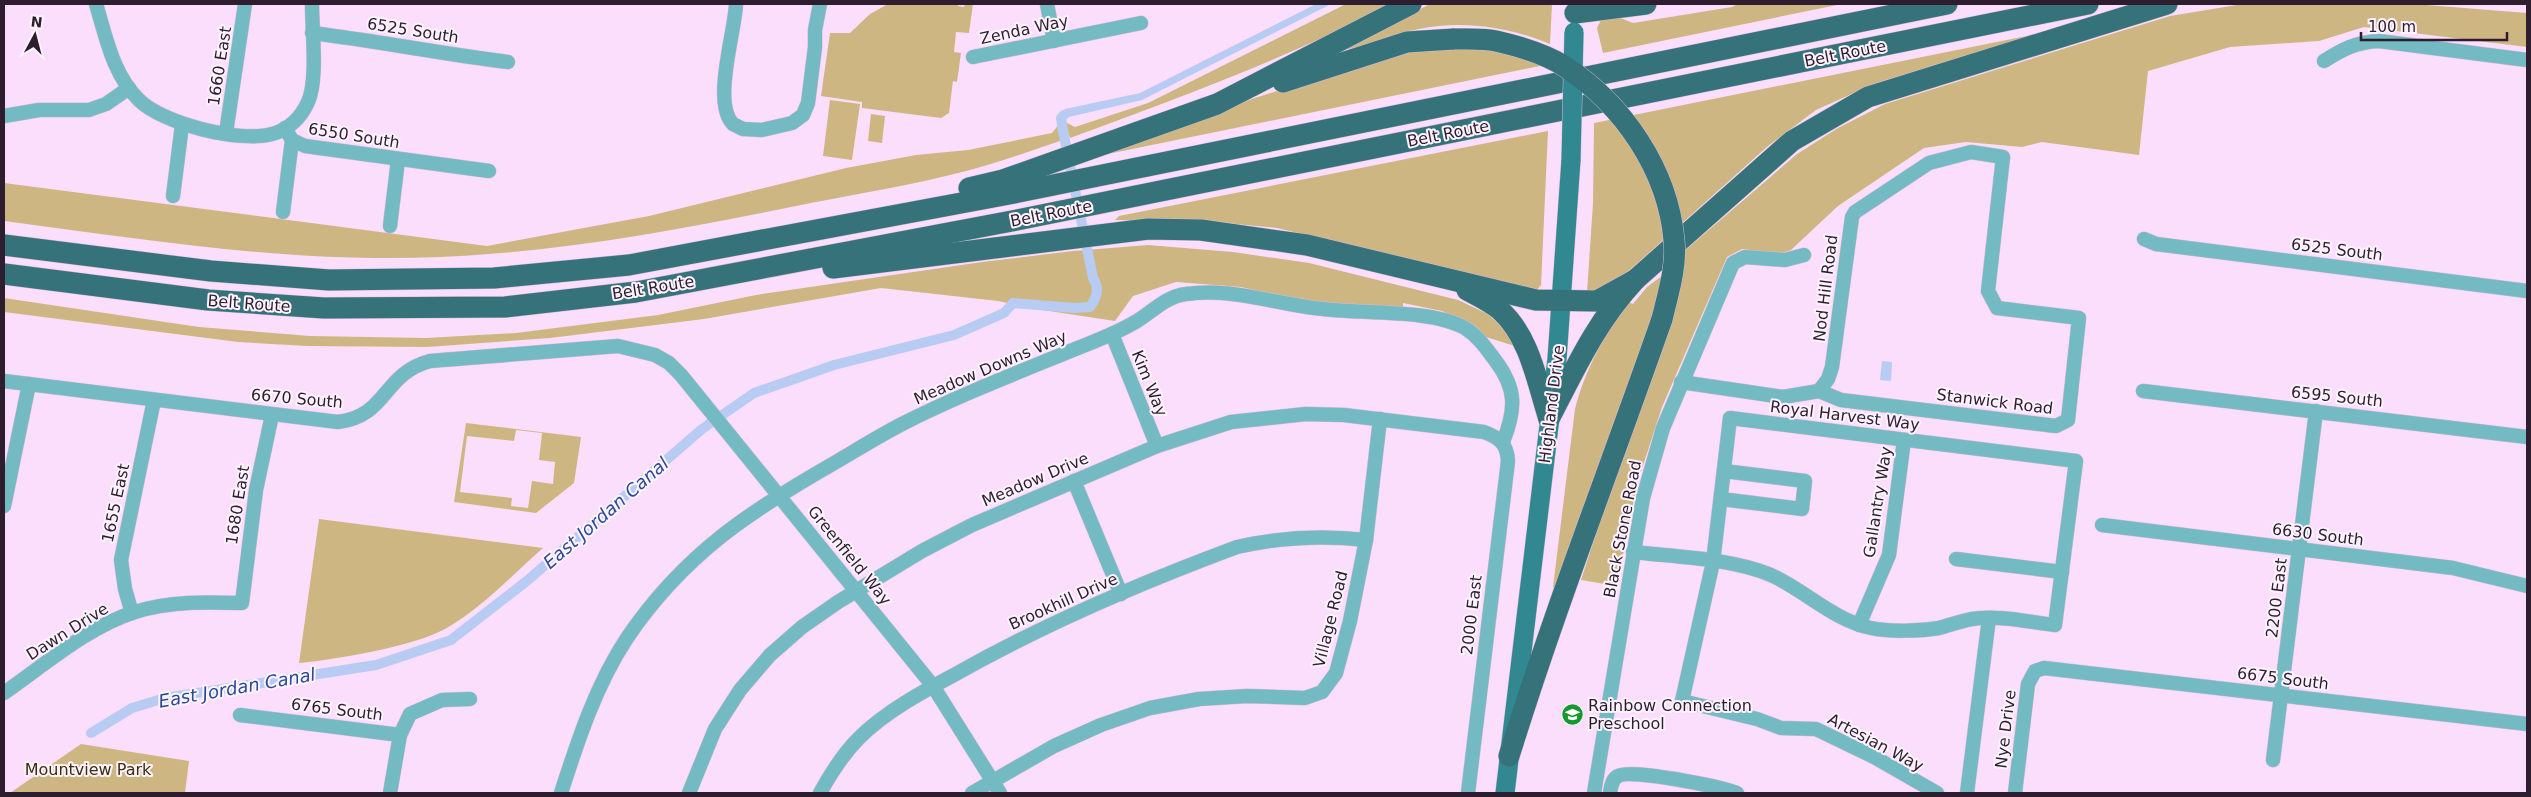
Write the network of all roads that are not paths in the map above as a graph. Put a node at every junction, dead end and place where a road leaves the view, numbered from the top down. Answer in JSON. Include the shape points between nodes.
{"nodes":[{"id":1,"x":96,"y":4,"type":"edge"},
{"id":2,"x":245,"y":4,"type":"edge"},
{"id":3,"x":312,"y":4,"type":"edge"},
{"id":4,"x":736,"y":4,"type":"edge"},
{"id":5,"x":820,"y":4,"type":"edge"},
{"id":6,"x":1047,"y":4,"type":"edge"},
{"id":7,"x":1411,"y":4,"type":"edge"},
{"id":8,"x":1646,"y":4,"type":"edge"},
{"id":9,"x":1947,"y":4,"type":"edge"},
{"id":10,"x":2088,"y":4,"type":"edge"},
{"id":11,"x":2167,"y":4,"type":"edge"},
{"id":12,"x":1575,"y":13,"type":"edge"},
{"id":13,"x":1141,"y":23,"type":"dead end"},
{"id":14,"x":312,"y":33,"type":"junction"},
{"id":15,"x":1054,"y":41,"type":"junction"},
{"id":16,"x":973,"y":57,"type":"dead end"},
{"id":17,"x":2527,"y":60,"type":"edge"},
{"id":18,"x":508,"y":62,"type":"dead end"},
{"id":19,"x":2324,"y":62,"type":"dead end"},
{"id":20,"x":128,"y":88,"type":"junction"},
{"id":21,"x":1217,"y":104,"type":"junction"},
{"id":22,"x":4,"y":116,"type":"edge"},
{"id":23,"x":182,"y":125,"type":"junction"},
{"id":24,"x":226,"y":133,"type":"junction"},
{"id":25,"x":289,"y":134,"type":"junction"},
{"id":26,"x":2003,"y":157,"type":"joint"},
{"id":27,"x":398,"y":160,"type":"junction"},
{"id":28,"x":489,"y":171,"type":"dead end"},
{"id":29,"x":173,"y":196,"type":"dead end"},
{"id":30,"x":283,"y":212,"type":"dead end"},
{"id":31,"x":390,"y":226,"type":"dead end"},
{"id":32,"x":2144,"y":239,"type":"dead end"},
{"id":33,"x":4,"y":245,"type":"edge"},
{"id":34,"x":734,"y":245,"type":"junction"},
{"id":35,"x":1804,"y":255,"type":"dead end"},
{"id":36,"x":4,"y":274,"type":"edge"},
{"id":37,"x":1635,"y":280,"type":"junction"},
{"id":38,"x":1452,"y":281,"type":"junction"},
{"id":39,"x":2527,"y":291,"type":"edge"},
{"id":40,"x":636,"y":292,"type":"junction"},
{"id":41,"x":1563,"y":302,"type":"junction"},
{"id":42,"x":1112,"y":334,"type":"junction"},
{"id":43,"x":655,"y":355,"type":"joint"},
{"id":44,"x":4,"y":381,"type":"edge"},
{"id":45,"x":1681,"y":382,"type":"junction"},
{"id":46,"x":29,"y":384,"type":"junction"},
{"id":47,"x":1819,"y":390,"type":"junction"},
{"id":48,"x":2143,"y":391,"type":"dead end"},
{"id":49,"x":154,"y":400,"type":"junction"},
{"id":50,"x":2316,"y":411,"type":"junction"},
{"id":51,"x":272,"y":415,"type":"junction"},
{"id":52,"x":1380,"y":419,"type":"junction"},
{"id":53,"x":1549,"y":419,"type":"junction"},
{"id":54,"x":2527,"y":437,"type":"edge"},
{"id":55,"x":1904,"y":440,"type":"junction"},
{"id":56,"x":1503,"y":442,"type":"junction"},
{"id":57,"x":1156,"y":446,"type":"junction"},
{"id":58,"x":1724,"y":471,"type":"junction"},
{"id":59,"x":1074,"y":481,"type":"junction"},
{"id":60,"x":778,"y":495,"type":"junction"},
{"id":61,"x":1721,"y":499,"type":"junction"},
{"id":62,"x":4,"y":506,"type":"edge"},
{"id":63,"x":2102,"y":525,"type":"dead end"},
{"id":64,"x":1366,"y":540,"type":"junction"},
{"id":65,"x":2299,"y":549,"type":"junction"},
{"id":66,"x":1633,"y":552,"type":"junction"},
{"id":67,"x":1956,"y":559,"type":"dead end"},
{"id":68,"x":1713,"y":562,"type":"junction"},
{"id":69,"x":2062,"y":572,"type":"junction"},
{"id":70,"x":2527,"y":586,"type":"edge"},
{"id":71,"x":856,"y":590,"type":"junction"},
{"id":72,"x":1121,"y":594,"type":"junction"},
{"id":73,"x":242,"y":602,"type":"joint"},
{"id":74,"x":132,"y":613,"type":"junction"},
{"id":75,"x":1989,"y":618,"type":"junction"},
{"id":76,"x":1859,"y":624,"type":"junction"},
{"id":77,"x":2035,"y":671,"type":"joint"},
{"id":78,"x":933,"y":686,"type":"junction"},
{"id":79,"x":5,"y":689,"type":"edge"},
{"id":80,"x":2281,"y":695,"type":"junction"},
{"id":81,"x":470,"y":699,"type":"dead end"},
{"id":82,"x":1682,"y":701,"type":"joint"},
{"id":83,"x":240,"y":715,"type":"dead end"},
{"id":84,"x":2527,"y":724,"type":"edge"},
{"id":85,"x":400,"y":735,"type":"junction"},
{"id":86,"x":1509,"y":756,"type":"junction"},
{"id":87,"x":2273,"y":760,"type":"dead end"},
{"id":88,"x":993,"y":781,"type":"junction"},
{"id":89,"x":390,"y":793,"type":"edge"},
{"id":90,"x":560,"y":793,"type":"edge"},
{"id":91,"x":689,"y":793,"type":"edge"},
{"id":92,"x":820,"y":793,"type":"edge"},
{"id":93,"x":972,"y":793,"type":"edge"},
{"id":94,"x":1000,"y":793,"type":"edge"},
{"id":95,"x":1468,"y":793,"type":"edge"},
{"id":96,"x":1504,"y":793,"type":"edge"},
{"id":97,"x":1594,"y":793,"type":"edge"},
{"id":98,"x":1610,"y":793,"type":"edge"},
{"id":99,"x":1737,"y":793,"type":"edge"},
{"id":100,"x":1937,"y":793,"type":"edge"},
{"id":101,"x":1967,"y":793,"type":"edge"},
{"id":102,"x":2015,"y":793,"type":"edge"}],
"edges":[{"from":1,"to":20,"type":"street","name":"6550 South","via":[[115,64]]},
{"from":2,"to":24,"type":"street","name":"1660 East"},
{"from":3,"to":14,"type":"street"},
{"from":4,"to":5,"type":"street","via":[[725,70],[725,110],[730,122],[743,129],[762,130],[792,123],[802,115],[808,103],[814,30]]},
{"from":6,"to":15,"type":"street"},
{"from":7,"to":21,"type":"highway"},
{"from":8,"to":12,"type":"highway"},
{"from":9,"to":34,"type":"highway","name":"Belt Route","via":[[1014,193]]},
{"from":10,"to":40,"type":"highway","name":"Belt Route","via":[[1017,220]]},
{"from":11,"to":37,"type":"highway","via":[[1868,97],[1792,141]]},
{"from":12,"to":41,"type":"main road","name":"Highland Drive","bridge":true},
{"from":13,"to":15,"type":"street","name":"Zenda Way"},
{"from":14,"to":18,"type":"street","name":"6525 South"},
{"from":14,"to":25,"type":"street","via":[[311,94]]},
{"from":15,"to":16,"type":"street","name":"Zenda Way"},
{"from":17,"to":19,"type":"street","via":[[2379,41],[2360,42],[2344,48]]},
{"from":20,"to":22,"type":"street","via":[[106,104],[89,110],[39,110]]},
{"from":20,"to":23,"type":"street","name":"6550 South","via":[[152,111]]},
{"from":21,"to":34,"type":"highway","via":[[1003,180]]},
{"from":21,"to":86,"type":"highway","bridge":true,"via":[[1407,42],[1495,40],[1563,66],[1595,91],[1626,123],[1654,166],[1669,204],[1675,242],[1662,319],[1554,617]]},
{"from":23,"to":24,"type":"street","name":"6550 South"},
{"from":23,"to":29,"type":"street"},
{"from":24,"to":25,"type":"street","name":"6550 South"},
{"from":25,"to":27,"type":"street","name":"6550 South","via":[[305,146]]},
{"from":25,"to":30,"type":"street"},
{"from":26,"to":47,"type":"street","name":"Nod Hill Road","via":[[1971,152],[1929,163],[1854,212],[1832,367]]},
{"from":26,"to":47,"type":"street","name":"Stanwick Road","via":[[1988,291],[1998,308],[2079,318],[2068,420],[2056,426],[1841,400]]},
{"from":27,"to":28,"type":"street","name":"6550 South"},
{"from":27,"to":31,"type":"street"},
{"from":32,"to":39,"type":"street","name":"6525 South","via":[[2156,244]]},
{"from":33,"to":34,"type":"highway","name":"Belt Route","via":[[211,271],[329,280],[494,278],[629,265]]},
{"from":35,"to":45,"type":"street","name":"Black Stone Road","via":[[1785,260],[1739,259],[1730,269]]},
{"from":36,"to":40,"type":"highway","name":"Belt Route","via":[[208,300],[324,308],[505,307]]},
{"from":37,"to":41,"type":"highway","via":[[1597,301]]},
{"from":37,"to":53,"type":"highway","via":[[1612,305],[1586,346]]},
{"from":38,"to":40,"type":"highway","via":[[1307,245],[1201,230],[1148,230]]},
{"from":38,"to":41,"type":"highway","via":[[1536,300]]},
{"from":38,"to":53,"type":"highway","via":[[1500,310],[1516,328],[1530,355]]},
{"from":41,"to":53,"type":"main road","name":"Highland Drive"},
{"from":42,"to":56,"type":"street","name":"Meadow Downs Way","via":[[1172,298],[1204,292],[1324,310],[1442,320],[1464,328],[1478,338],[1509,382],[1513,398],[1510,423]]},
{"from":42,"to":57,"type":"street","name":"Kim Way"},
{"from":42,"to":60,"type":"street","name":"Meadow Downs Way","via":[[1007,376],[902,424]]},
{"from":43,"to":51,"type":"street","name":"6670 South","via":[[618,346],[430,361],[400,375],[371,410],[350,421]]},
{"from":43,"to":60,"type":"street","name":"Greenfield Way","via":[[681,375]]},
{"from":44,"to":46,"type":"street","name":"6670 South"},
{"from":45,"to":47,"type":"street","via":[[1784,397]]},
{"from":45,"to":66,"type":"street","name":"Black Stone Road","via":[[1649,472]]},
{"from":46,"to":49,"type":"street","name":"6670 South"},
{"from":46,"to":62,"type":"street"},
{"from":48,"to":50,"type":"street","name":"6595 South"},
{"from":49,"to":51,"type":"street","name":"6670 South"},
{"from":49,"to":74,"type":"street","name":"1655 East","via":[[121,560]]},
{"from":50,"to":54,"type":"street","name":"6595 South"},
{"from":50,"to":65,"type":"street","name":"2200 East"},
{"from":51,"to":73,"type":"street","name":"1680 East","via":[[256,490]]},
{"from":52,"to":56,"type":"street","name":"Meadow Drive","via":[[1484,432]]},
{"from":52,"to":57,"type":"street","name":"Meadow Drive","via":[[1306,414],[1270,416],[1231,422]]},
{"from":52,"to":64,"type":"street","name":"Village Road"},
{"from":53,"to":86,"type":"main road","name":"Highland Drive"},
{"from":55,"to":58,"type":"street","name":"Royal Harvest Way","via":[[1730,418]]},
{"from":55,"to":69,"type":"street","name":"Royal Harvest Way","via":[[2076,461]]},
{"from":55,"to":76,"type":"street","name":"Gallantry Way","via":[[1889,555]]},
{"from":56,"to":95,"type":"street","name":"2000 East","via":[[1508,461]]},
{"from":57,"to":59,"type":"street","name":"Meadow Drive"},
{"from":58,"to":61,"type":"street","name":"Royal Harvest Way"},
{"from":58,"to":61,"type":"street","via":[[1805,481],[1802,509]]},
{"from":59,"to":71,"type":"street","name":"Meadow Drive","via":[[972,525]]},
{"from":59,"to":72,"type":"street"},
{"from":60,"to":71,"type":"street","name":"Greenfield Way"},
{"from":60,"to":90,"type":"street","name":"Meadow Downs Way","via":[[718,536],[665,588],[626,640],[586,717]]},
{"from":61,"to":68,"type":"street","name":"Royal Harvest Way"},
{"from":63,"to":65,"type":"street","name":"6630 South"},
{"from":64,"to":72,"type":"street","name":"Brookhill Drive","via":[[1305,536],[1271,539],[1237,547]]},
{"from":64,"to":88,"type":"street","name":"Village Road","via":[[1336,673],[1322,692],[1305,698],[1247,696],[1199,699],[1150,708],[1054,746]]},
{"from":65,"to":70,"type":"street","name":"6630 South","via":[[2466,570]]},
{"from":65,"to":80,"type":"street","name":"2200 East"},
{"from":66,"to":68,"type":"street"},
{"from":66,"to":97,"type":"street","name":"Black Stone Road"},
{"from":67,"to":69,"type":"street"},
{"from":68,"to":76,"type":"street","via":[[1735,564],[1769,574],[1842,618]]},
{"from":68,"to":82,"type":"street","name":"Royal Harvest Way"},
{"from":69,"to":75,"type":"street","name":"Royal Harvest Way","via":[[2055,625]]},
{"from":71,"to":78,"type":"street","name":"Greenfield Way"},
{"from":71,"to":91,"type":"street","name":"Meadow Drive","via":[[802,627],[770,655],[740,690],[715,729]]},
{"from":72,"to":78,"type":"street","name":"Brookhill Drive","via":[[1035,631]]},
{"from":73,"to":74,"type":"street","name":"Dawn Drive","via":[[178,604]]},
{"from":74,"to":79,"type":"street","name":"Dawn Drive","via":[[91,633]]},
{"from":75,"to":76,"type":"street","via":[[1925,630],[1873,629]]},
{"from":75,"to":101,"type":"street"},
{"from":77,"to":80,"type":"street","name":"6675 South","via":[[2053,668]]},
{"from":77,"to":102,"type":"street","name":"Nye Drive","via":[[2028,684]]},
{"from":78,"to":88,"type":"street","name":"Greenfield Way"},
{"from":78,"to":92,"type":"street","name":"Brookhill Drive","via":[[860,737],[844,755]]},
{"from":80,"to":84,"type":"street","name":"6675 South"},
{"from":80,"to":87,"type":"street","name":"2200 East"},
{"from":81,"to":85,"type":"street","via":[[442,700],[418,710],[404,722]]},
{"from":82,"to":100,"type":"street","name":"Artesian Way","via":[[1781,728],[1816,729]]},
{"from":83,"to":85,"type":"street","name":"6765 South"},
{"from":85,"to":89,"type":"street"},
{"from":86,"to":96,"type":"main road","name":"Highland Drive"},
{"from":88,"to":93,"type":"street","name":"Village Road"},
{"from":88,"to":94,"type":"street","name":"Greenfield Way"},
{"from":98,"to":99,"type":"street","via":[[1617,776],[1630,774],[1704,784]]}]}
